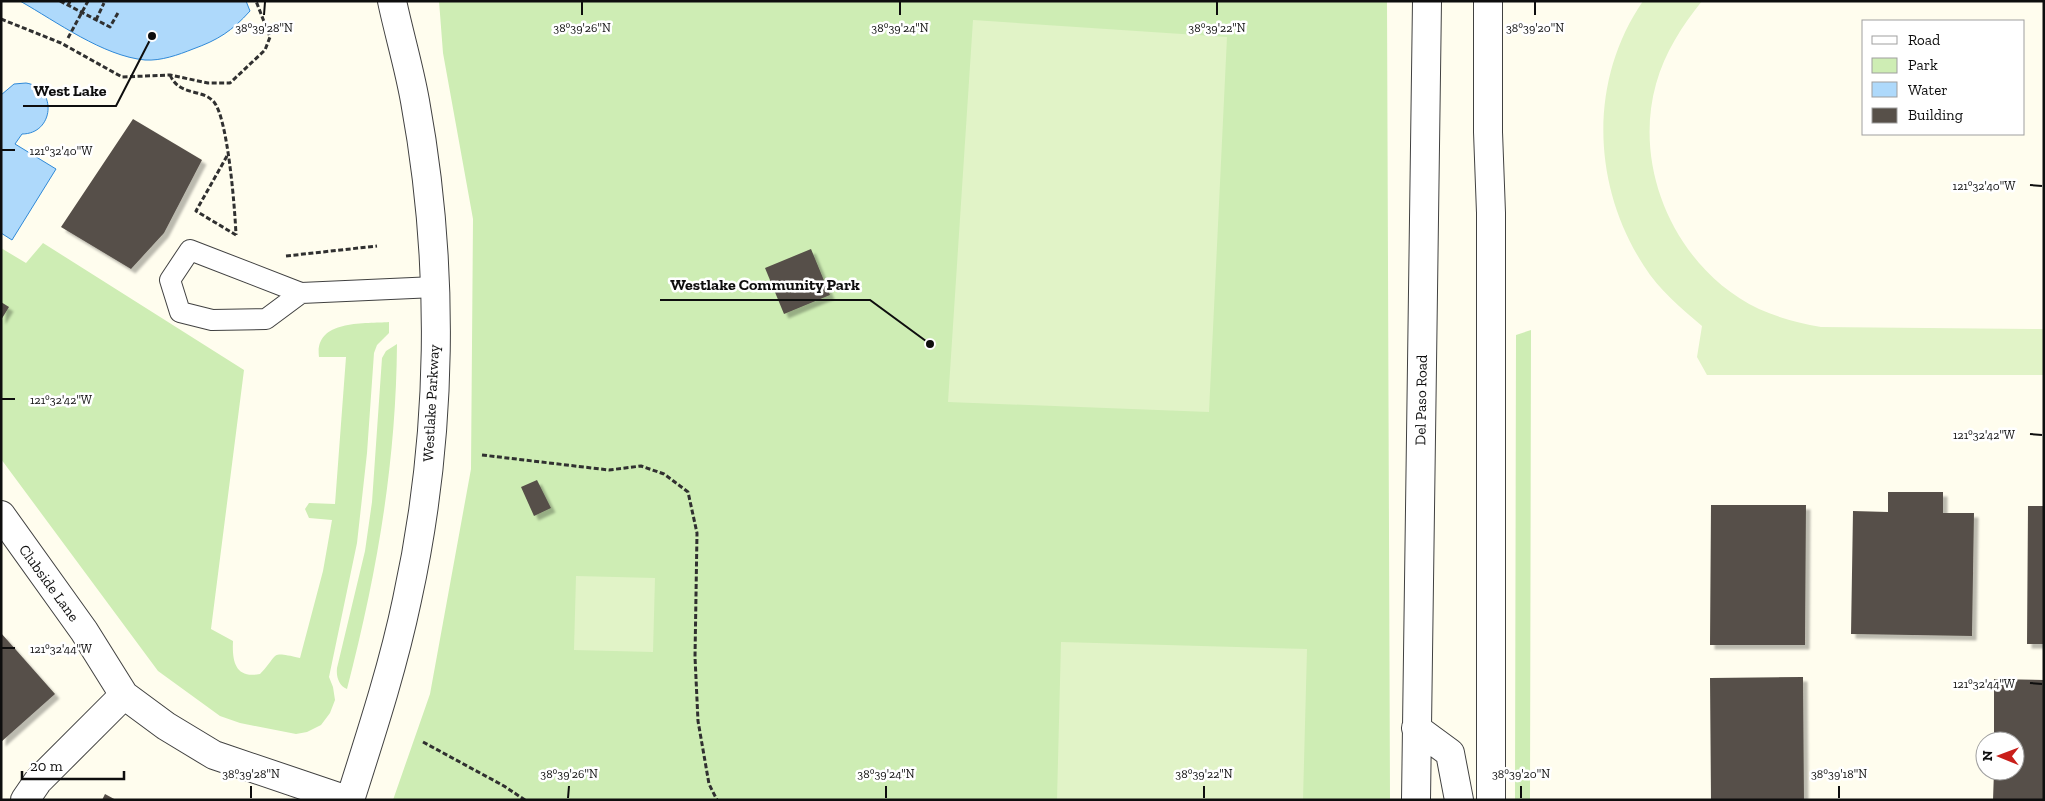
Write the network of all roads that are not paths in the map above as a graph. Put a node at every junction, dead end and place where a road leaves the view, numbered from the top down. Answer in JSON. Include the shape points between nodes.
{"nodes":[{"id":1,"x":392,"y":1,"type":"edge"},
{"id":2,"x":1427,"y":1,"type":"edge"},
{"id":3,"x":1488,"y":1,"type":"edge"},
{"id":4,"x":435,"y":287,"type":"junction"},
{"id":5,"x":301,"y":293,"type":"junction"},
{"id":6,"x":1,"y":515,"type":"edge"},
{"id":7,"x":124,"y":695,"type":"junction"},
{"id":8,"x":1416,"y":728,"type":"junction"},
{"id":9,"x":25,"y":800,"type":"edge"},
{"id":10,"x":349,"y":800,"type":"edge"},
{"id":11,"x":1416,"y":800,"type":"edge"},
{"id":12,"x":1459,"y":800,"type":"edge"},
{"id":13,"x":1491,"y":800,"type":"edge"}],
"edges":[{"from":1,"to":4,"type":"street","name":"Westlake Parkway","via":[[415,100],[428,186]]},
{"from":2,"to":8,"type":"street","name":"Del Paso Road"},
{"from":3,"to":13,"type":"street"},
{"from":4,"to":5,"type":"lane"},
{"from":4,"to":10,"type":"street","name":"Westlake Parkway","via":[[435,383],[424,501],[407,600]]},
{"from":5,"to":5,"type":"lane","via":[[266,319],[212,320],[180,312],[170,280],[190,250]]},
{"from":6,"to":7,"type":"street","name":"Clubside Lane","via":[[84,631]]},
{"from":7,"to":9,"type":"street","via":[[38,781]]},
{"from":7,"to":10,"type":"street","name":"Clubside Lane","via":[[166,726],[214,754]]},
{"from":8,"to":11,"type":"street","name":"Del Paso Road"},
{"from":8,"to":12,"type":"street","via":[[1450,753]]}]}
